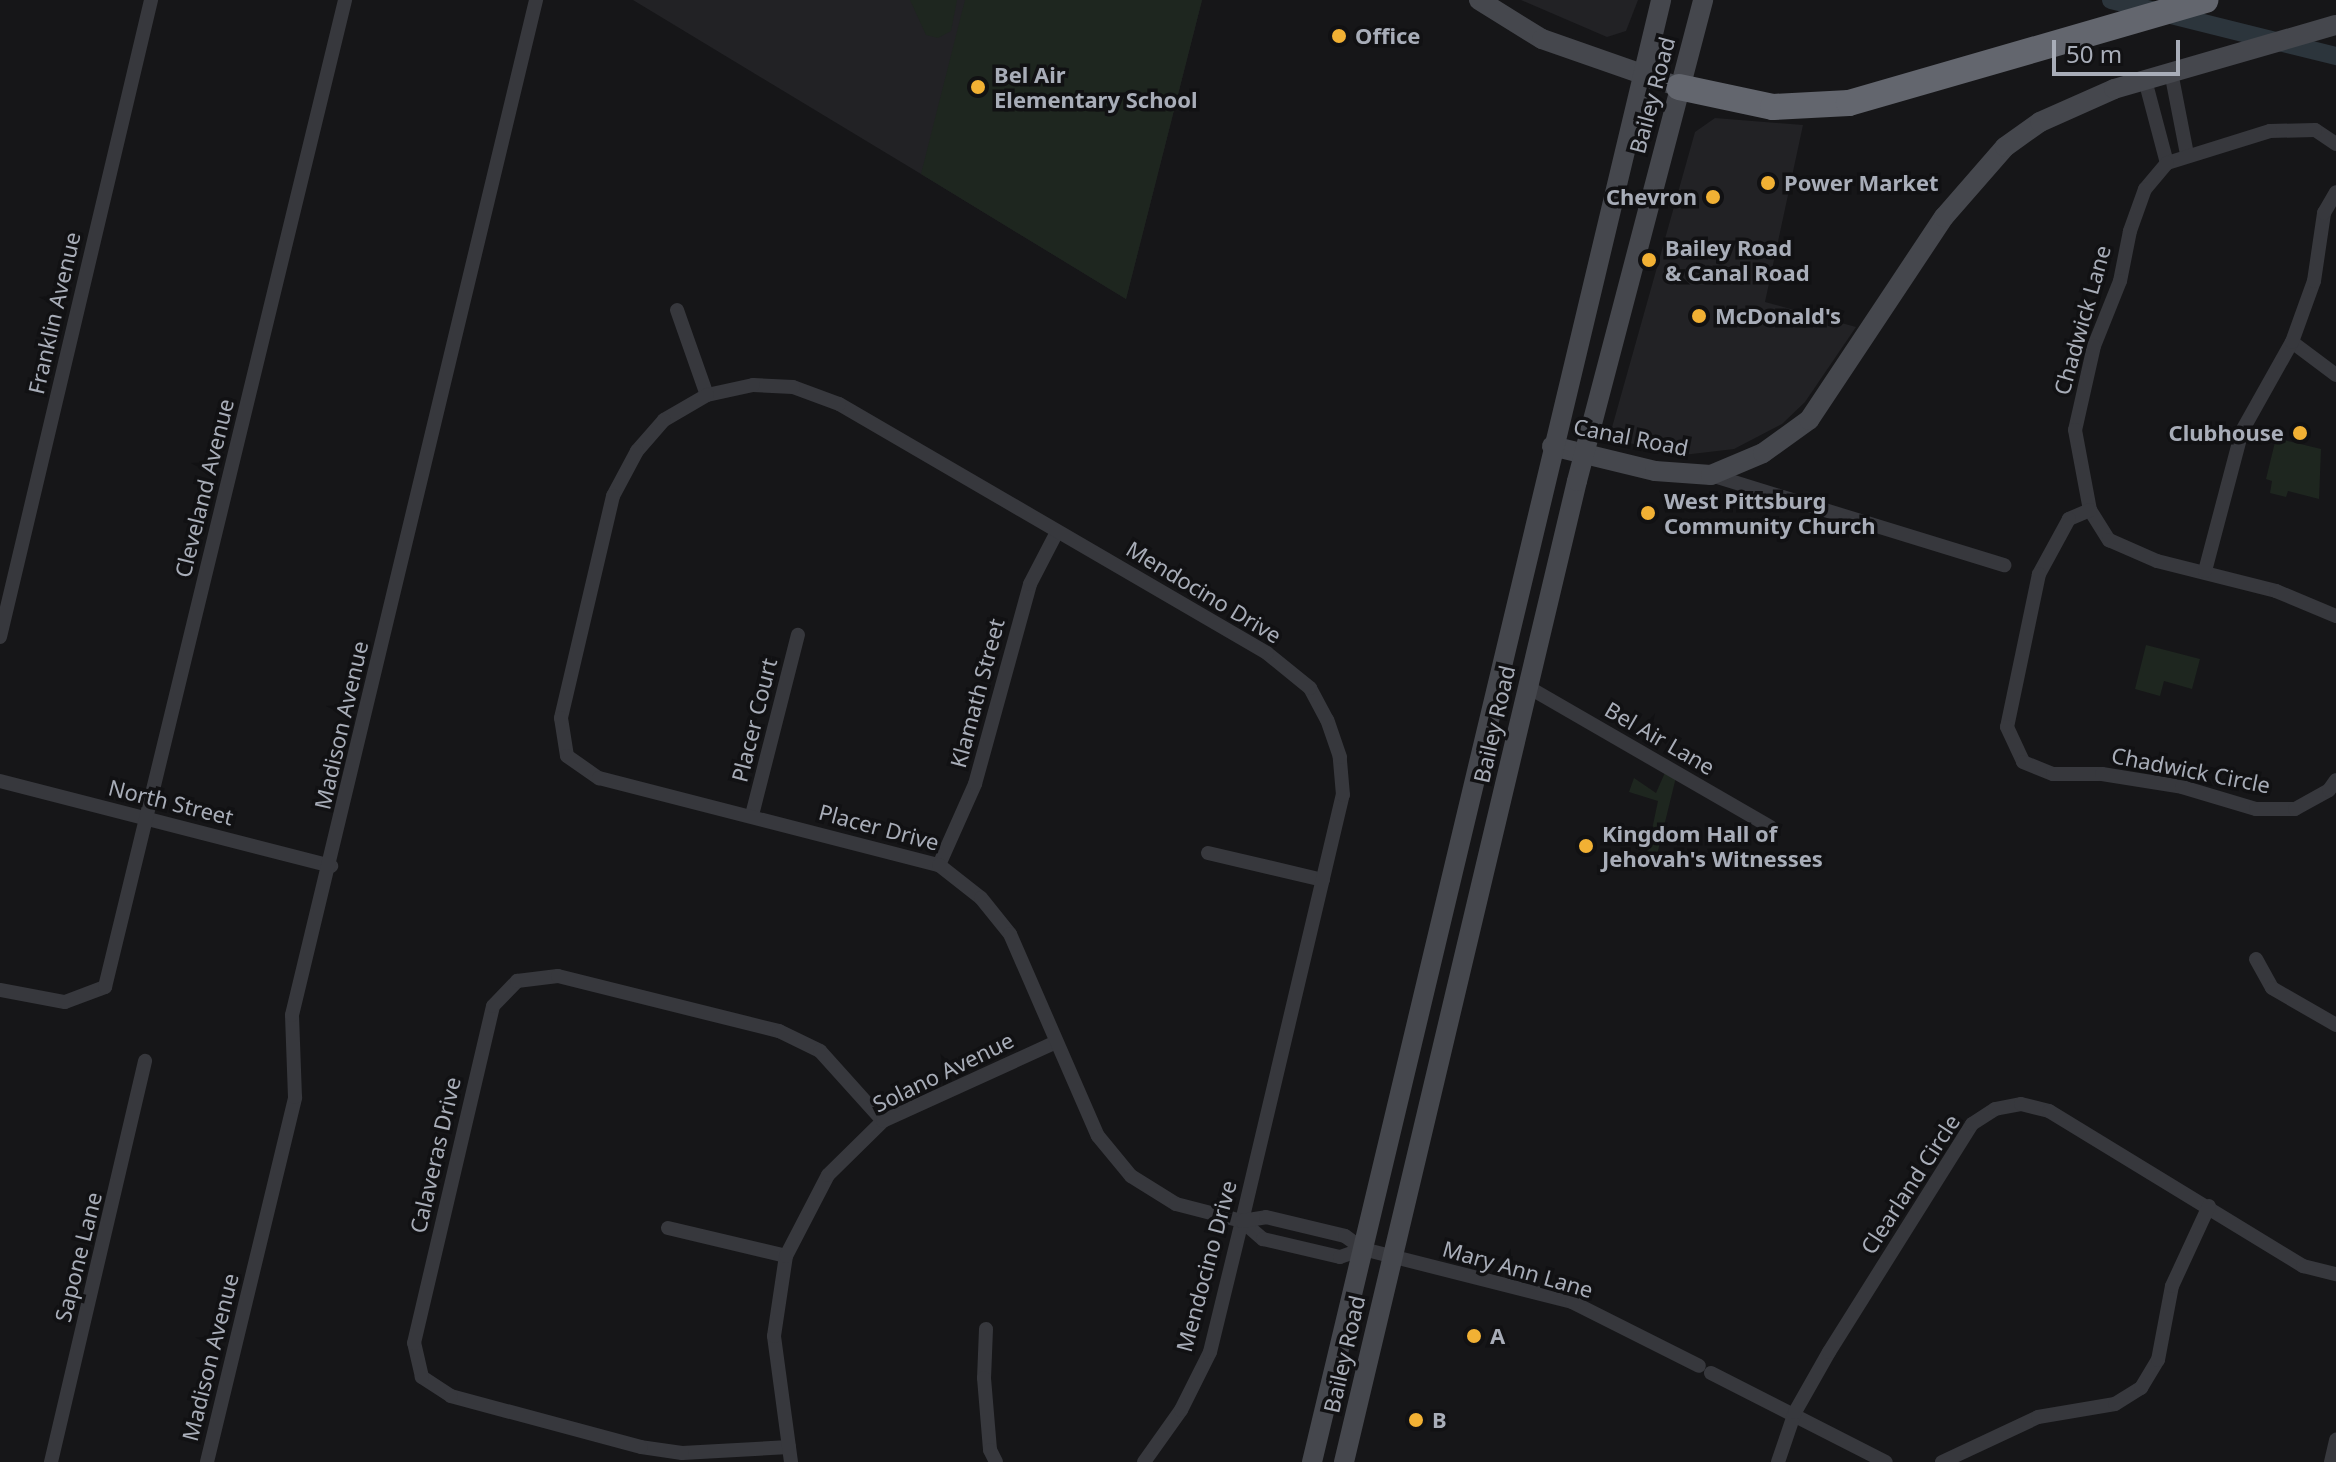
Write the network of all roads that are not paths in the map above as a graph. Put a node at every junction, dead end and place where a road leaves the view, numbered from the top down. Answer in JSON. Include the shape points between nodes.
{"nodes":[{"id":1,"x":151,"y":0,"type":"edge"},
{"id":2,"x":345,"y":0,"type":"edge"},
{"id":3,"x":536,"y":0,"type":"edge"},
{"id":4,"x":1479,"y":0,"type":"edge"},
{"id":5,"x":1661,"y":0,"type":"edge"},
{"id":6,"x":1703,"y":0,"type":"edge"},
{"id":7,"x":2205,"y":0,"type":"edge"},
{"id":8,"x":2336,"y":25,"type":"edge"},
{"id":9,"x":2171,"y":72,"type":"junction"},
{"id":10,"x":1641,"y":73,"type":"junction"},
{"id":11,"x":2145,"y":80,"type":"junction"},
{"id":12,"x":1679,"y":87,"type":"junction"},
{"id":13,"x":2336,"y":144,"type":"edge"},
{"id":14,"x":2187,"y":154,"type":"junction"},
{"id":15,"x":2167,"y":163,"type":"junction"},
{"id":16,"x":2336,"y":192,"type":"edge"},
{"id":17,"x":677,"y":310,"type":"dead end"},
{"id":18,"x":2292,"y":342,"type":"junction"},
{"id":19,"x":2336,"y":375,"type":"edge"},
{"id":20,"x":707,"y":395,"type":"junction"},
{"id":21,"x":1552,"y":446,"type":"junction"},
{"id":22,"x":1584,"y":456,"type":"junction"},
{"id":23,"x":1711,"y":475,"type":"junction"},
{"id":24,"x":2090,"y":510,"type":"junction"},
{"id":25,"x":1057,"y":532,"type":"junction"},
{"id":26,"x":2004,"y":565,"type":"dead end"},
{"id":27,"x":2205,"y":571,"type":"junction"},
{"id":28,"x":2336,"y":616,"type":"edge"},
{"id":29,"x":798,"y":635,"type":"dead end"},
{"id":30,"x":0,"y":637,"type":"edge"},
{"id":31,"x":1528,"y":687,"type":"junction"},
{"id":32,"x":567,"y":756,"type":"joint"},
{"id":33,"x":2336,"y":780,"type":"edge"},
{"id":34,"x":0,"y":781,"type":"edge"},
{"id":35,"x":752,"y":815,"type":"junction"},
{"id":36,"x":146,"y":819,"type":"junction"},
{"id":37,"x":1770,"y":827,"type":"dead end"},
{"id":38,"x":1208,"y":853,"type":"dead end"},
{"id":39,"x":939,"y":865,"type":"junction"},
{"id":40,"x":331,"y":866,"type":"junction"},
{"id":41,"x":1323,"y":880,"type":"junction"},
{"id":42,"x":2256,"y":959,"type":"dead end"},
{"id":43,"x":0,"y":990,"type":"edge"},
{"id":44,"x":2336,"y":1025,"type":"edge"},
{"id":45,"x":1056,"y":1042,"type":"junction"},
{"id":46,"x":145,"y":1061,"type":"dead end"},
{"id":47,"x":883,"y":1121,"type":"junction"},
{"id":48,"x":2209,"y":1206,"type":"junction"},
{"id":49,"x":1242,"y":1221,"type":"junction"},
{"id":50,"x":668,"y":1228,"type":"dead end"},
{"id":51,"x":1363,"y":1249,"type":"junction"},
{"id":52,"x":786,"y":1256,"type":"junction"},
{"id":53,"x":1392,"y":1256,"type":"junction"},
{"id":54,"x":2336,"y":1274,"type":"edge"},
{"id":55,"x":986,"y":1329,"type":"dead end"},
{"id":56,"x":1795,"y":1412,"type":"junction"},
{"id":57,"x":2336,"y":1440,"type":"edge"},
{"id":58,"x":790,"y":1454,"type":"edge"},
{"id":59,"x":51,"y":1462,"type":"edge"},
{"id":60,"x":207,"y":1462,"type":"edge"},
{"id":61,"x":996,"y":1462,"type":"edge"},
{"id":62,"x":1144,"y":1462,"type":"edge"},
{"id":63,"x":1312,"y":1462,"type":"edge"},
{"id":64,"x":1344,"y":1462,"type":"edge"},
{"id":65,"x":1778,"y":1462,"type":"edge"},
{"id":66,"x":1886,"y":1462,"type":"edge"},
{"id":67,"x":1942,"y":1462,"type":"edge"},
{"id":68,"x":2331,"y":1462,"type":"edge"}],
"edges":[{"from":1,"to":30,"type":"street","name":"Franklin Avenue"},
{"from":2,"to":36,"type":"street","name":"Cleveland Avenue"},
{"from":3,"to":40,"type":"street","name":"Madison Avenue"},
{"from":4,"to":10,"type":"main road","via":[[1542,39]]},
{"from":5,"to":10,"type":"main road","name":"Bailey Road"},
{"from":6,"to":12,"type":"main road","name":"Bailey Road"},
{"from":7,"to":12,"type":"highway","via":[[1893,93],[1806,108],[1742,103]]},
{"from":8,"to":9,"type":"main road","name":"Canal Road"},
{"from":9,"to":11,"type":"main road","name":"Canal Road"},
{"from":9,"to":14,"type":"street"},
{"from":10,"to":12,"type":"main road"},
{"from":10,"to":21,"type":"main road","name":"Bailey Road"},
{"from":11,"to":15,"type":"street"},
{"from":11,"to":23,"type":"main road","name":"Canal Road","via":[[2075,105],[2005,147],[1944,217],[1809,420],[1763,453]]},
{"from":12,"to":22,"type":"main road","name":"Bailey Road"},
{"from":13,"to":14,"type":"street","name":"Chadwick Lane","via":[[2315,130],[2270,131]]},
{"from":14,"to":15,"type":"street","name":"Chadwick Lane"},
{"from":15,"to":24,"type":"street","name":"Chadwick Lane","via":[[2145,189],[2130,231],[2120,281],[2094,346],[2075,430]]},
{"from":16,"to":18,"type":"street","via":[[2324,213],[2314,281]]},
{"from":17,"to":20,"type":"street"},
{"from":18,"to":19,"type":"street"},
{"from":18,"to":27,"type":"street","via":[[2242,431]]},
{"from":20,"to":25,"type":"street","name":"Mendocino Drive","via":[[753,385],[793,387],[839,404]]},
{"from":20,"to":32,"type":"street","name":"Mendocino Drive","via":[[664,420],[637,451],[613,496],[561,718]]},
{"from":21,"to":22,"type":"main road","name":"Canal Road"},
{"from":21,"to":51,"type":"main road","name":"Bailey Road"},
{"from":22,"to":23,"type":"main road","name":"Canal Road","via":[[1655,471]]},
{"from":22,"to":31,"type":"main road","name":"Bailey Road"},
{"from":23,"to":26,"type":"street"},
{"from":24,"to":27,"type":"street","name":"Chadwick Lane","via":[[2109,540],[2157,561]]},
{"from":24,"to":33,"type":"street","name":"Chadwick Circle","via":[[2069,519],[2039,574],[2007,727],[2023,762],[2053,774],[2102,774],[2182,787],[2256,809],[2295,809],[2329,790]]},
{"from":25,"to":39,"type":"street","name":"Klamath Street","via":[[1030,584],[975,784]]},
{"from":25,"to":41,"type":"street","name":"Mendocino Drive","via":[[1267,653],[1310,688],[1340,757],[1343,795]]},
{"from":27,"to":28,"type":"street","name":"Chadwick Lane"},
{"from":29,"to":35,"type":"street","name":"Placer Court"},
{"from":31,"to":37,"type":"street","name":"Bel Air Lane"},
{"from":31,"to":53,"type":"main road","name":"Bailey Road"},
{"from":32,"to":35,"type":"street","name":"Placer Drive","via":[[599,778]]},
{"from":34,"to":36,"type":"street","name":"North Street"},
{"from":35,"to":39,"type":"street","name":"Placer Drive"},
{"from":36,"to":40,"type":"street","name":"North Street"},
{"from":36,"to":43,"type":"street","name":"Cleveland Avenue","via":[[105,987],[65,1002]]},
{"from":38,"to":41,"type":"street"},
{"from":39,"to":45,"type":"street","name":"Placer Drive","via":[[981,898],[1010,934]]},
{"from":40,"to":60,"type":"street","name":"Madison Avenue","via":[[292,1015],[295,1097]]},
{"from":41,"to":49,"type":"street","name":"Mendocino Drive"},
{"from":42,"to":44,"type":"street","via":[[2272,988]]},
{"from":45,"to":47,"type":"street","name":"Solano Avenue"},
{"from":45,"to":49,"type":"street","name":"Placer Drive","via":[[1098,1136],[1131,1176],[1176,1204]]},
{"from":46,"to":59,"type":"street","name":"Sapone Lane"},
{"from":47,"to":52,"type":"street","name":"Solano Avenue","via":[[828,1175]]},
{"from":47,"to":58,"type":"street","name":"Calaveras Drive","via":[[820,1051],[779,1031],[558,976],[517,981],[493,1006],[414,1343],[422,1377],[451,1396],[641,1447],[682,1453]]},
{"from":48,"to":54,"type":"street","name":"Clearland Circle","via":[[2303,1266]]},
{"from":48,"to":56,"type":"street","name":"Clearland Circle","via":[[2049,1111],[2021,1104],[1995,1109],[1972,1124]]},
{"from":48,"to":67,"type":"street","via":[[2172,1286],[2158,1360],[2141,1388],[2115,1404],[2038,1417]]},
{"from":49,"to":51,"type":"street","name":"Placer Drive","via":[[1266,1217],[1345,1236]]},
{"from":49,"to":51,"type":"street","name":"Placer Drive","via":[[1263,1239],[1340,1257]]},
{"from":49,"to":62,"type":"street","name":"Mendocino Drive","via":[[1210,1352],[1181,1410]]},
{"from":50,"to":52,"type":"street"},
{"from":51,"to":53,"type":"street","name":"Mary Ann Lane"},
{"from":51,"to":63,"type":"main road","name":"Bailey Road"},
{"from":52,"to":58,"type":"street","name":"Solano Avenue","via":[[774,1336]]},
{"from":53,"to":56,"type":"street","name":"Mary Ann Lane","via":[[1572,1302]]},
{"from":53,"to":64,"type":"main road","name":"Bailey Road"},
{"from":55,"to":61,"type":"street","via":[[984,1378],[990,1450]]},
{"from":56,"to":65,"type":"street","name":"Clearland Circle"},
{"from":56,"to":66,"type":"street","name":"Mary Ann Lane"},
{"from":57,"to":68,"type":"street"}]}
